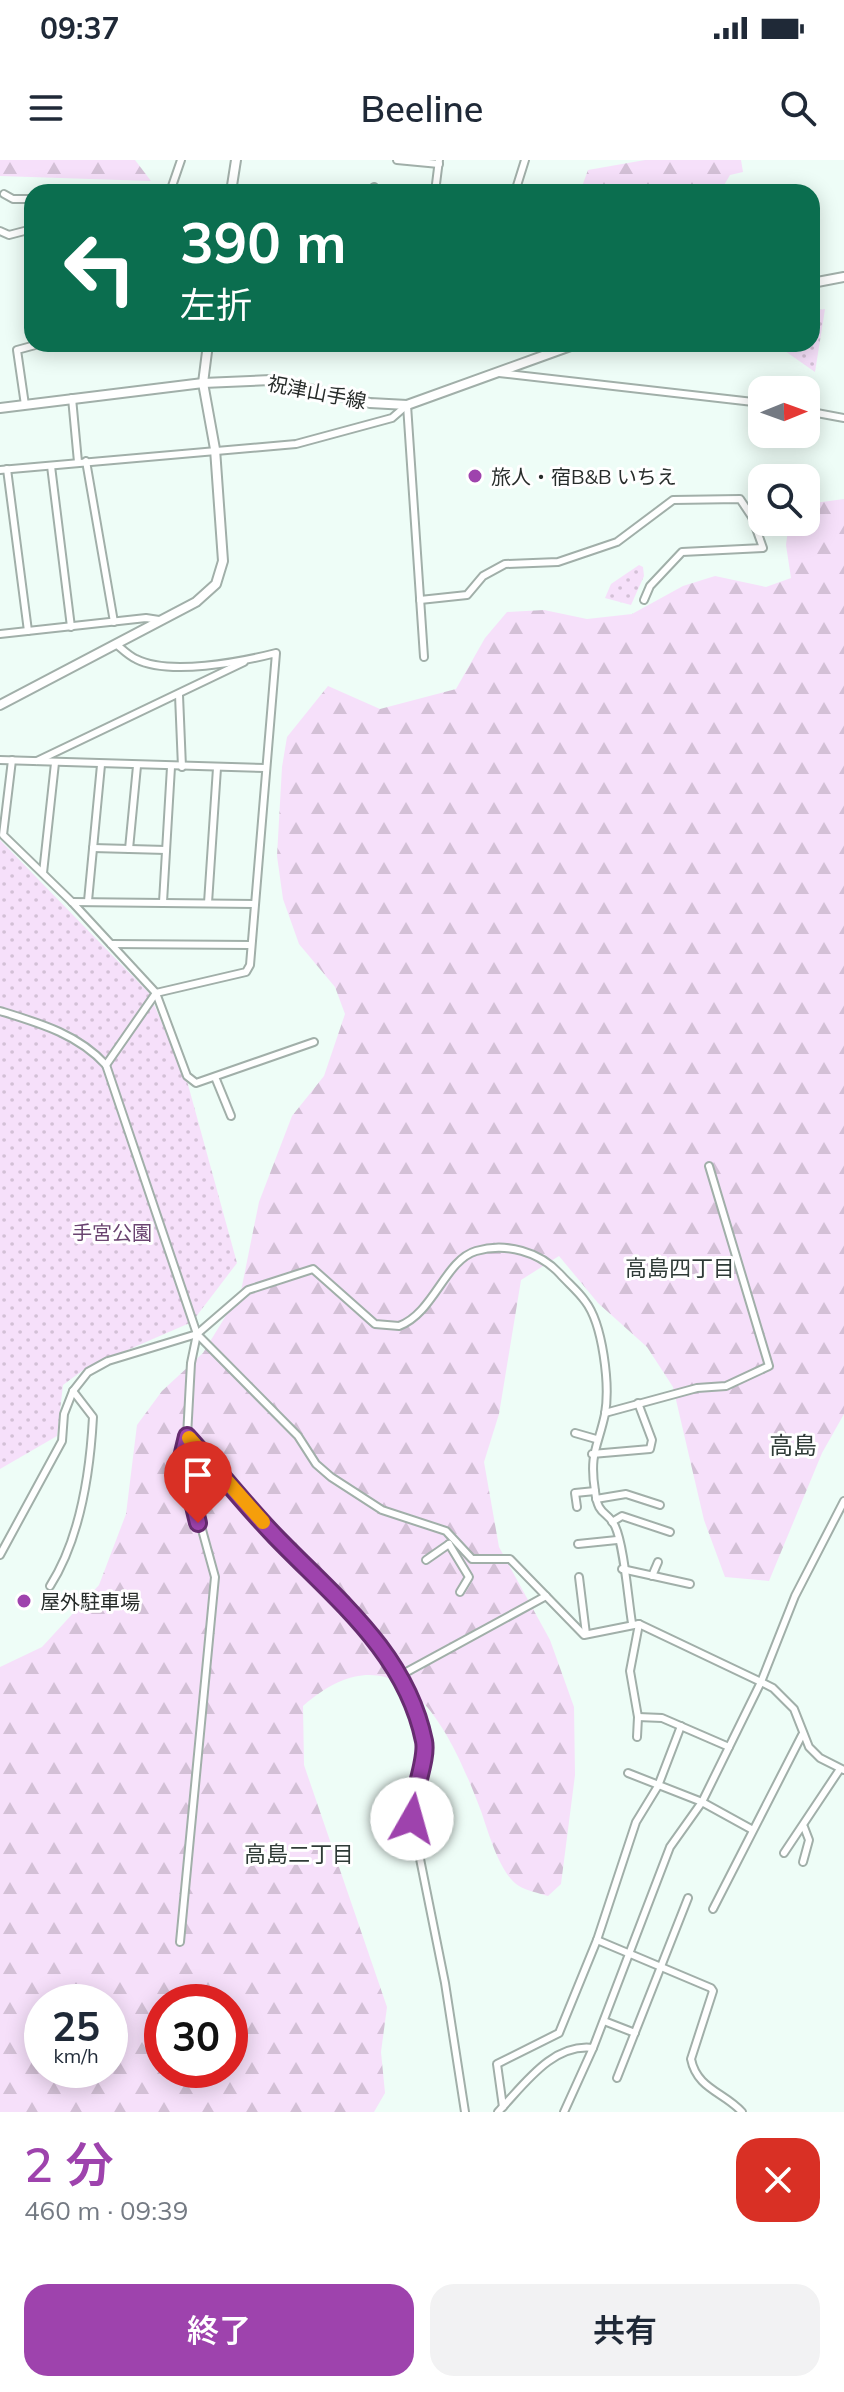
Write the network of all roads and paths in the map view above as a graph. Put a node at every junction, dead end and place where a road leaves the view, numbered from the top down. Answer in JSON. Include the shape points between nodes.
{"nodes":[{"id":1,"x":181,"y":160,"type":"edge"},
{"id":2,"x":236,"y":160,"type":"edge"},
{"id":3,"x":397,"y":160,"type":"edge"},
{"id":4,"x":525,"y":160,"type":"edge"},
{"id":5,"x":439,"y":162,"type":"edge"},
{"id":6,"x":173,"y":184,"type":"edge"},
{"id":7,"x":232,"y":184,"type":"edge"},
{"id":8,"x":436,"y":184,"type":"edge"},
{"id":9,"x":518,"y":184,"type":"edge"},
{"id":10,"x":4,"y":194,"type":"dead end"},
{"id":11,"x":24,"y":199,"type":"edge"},
{"id":12,"x":0,"y":231,"type":"edge"},
{"id":13,"x":24,"y":231,"type":"edge"},
{"id":14,"x":844,"y":277,"type":"edge"},
{"id":15,"x":820,"y":282,"type":"edge"},
{"id":16,"x":24,"y":348,"type":"edge"},
{"id":17,"x":207,"y":352,"type":"edge"},
{"id":18,"x":554,"y":352,"type":"edge"},
{"id":19,"x":496,"y":373,"type":"junction"},
{"id":20,"x":203,"y":383,"type":"junction"},
{"id":21,"x":72,"y":398,"type":"junction"},
{"id":22,"x":748,"y":401,"type":"edge"},
{"id":23,"x":25,"y":405,"type":"junction"},
{"id":24,"x":407,"y":405,"type":"junction"},
{"id":25,"x":0,"y":408,"type":"edge"},
{"id":26,"x":820,"y":413,"type":"edge"},
{"id":27,"x":843,"y":415,"type":"edge"},
{"id":28,"x":215,"y":449,"type":"junction"},
{"id":29,"x":82,"y":462,"type":"junction"},
{"id":30,"x":51,"y":466,"type":"junction"},
{"id":31,"x":4,"y":470,"type":"edge"},
{"id":32,"x":420,"y":600,"type":"junction"},
{"id":33,"x":644,"y":600,"type":"dead end"},
{"id":34,"x":159,"y":620,"type":"junction"},
{"id":35,"x":114,"y":622,"type":"junction"},
{"id":36,"x":71,"y":627,"type":"junction"},
{"id":37,"x":28,"y":631,"type":"junction"},
{"id":38,"x":0,"y":634,"type":"edge"},
{"id":39,"x":116,"y":644,"type":"junction"},
{"id":40,"x":424,"y":657,"type":"dead end"},
{"id":41,"x":247,"y":660,"type":"junction"},
{"id":42,"x":179,"y":695,"type":"junction"},
{"id":43,"x":0,"y":705,"type":"edge"},
{"id":44,"x":0,"y":760,"type":"edge"},
{"id":45,"x":12,"y":760,"type":"junction"},
{"id":46,"x":33,"y":763,"type":"junction"},
{"id":47,"x":55,"y":763,"type":"junction"},
{"id":48,"x":101,"y":765,"type":"junction"},
{"id":49,"x":137,"y":766,"type":"junction"},
{"id":50,"x":171,"y":767,"type":"junction"},
{"id":51,"x":182,"y":767,"type":"junction"},
{"id":52,"x":217,"y":768,"type":"junction"},
{"id":53,"x":265,"y":768,"type":"junction"},
{"id":54,"x":93,"y":848,"type":"junction"},
{"id":55,"x":129,"y":849,"type":"junction"},
{"id":56,"x":166,"y":850,"type":"junction"},
{"id":57,"x":43,"y":873,"type":"junction"},
{"id":58,"x":88,"y":901,"type":"junction"},
{"id":59,"x":72,"y":902,"type":"junction"},
{"id":60,"x":163,"y":902,"type":"junction"},
{"id":61,"x":208,"y":903,"type":"junction"},
{"id":62,"x":254,"y":904,"type":"junction"},
{"id":63,"x":111,"y":944,"type":"junction"},
{"id":64,"x":251,"y":945,"type":"junction"},
{"id":65,"x":156,"y":993,"type":"junction"},
{"id":66,"x":0,"y":1011,"type":"edge"},
{"id":67,"x":314,"y":1042,"type":"dead end"},
{"id":68,"x":106,"y":1065,"type":"junction"},
{"id":69,"x":215,"y":1077,"type":"junction"},
{"id":70,"x":231,"y":1116,"type":"dead end"},
{"id":71,"x":709,"y":1166,"type":"dead end"},
{"id":72,"x":197,"y":1334,"type":"junction"},
{"id":73,"x":73,"y":1391,"type":"junction"},
{"id":74,"x":638,"y":1403,"type":"junction"},
{"id":75,"x":605,"y":1413,"type":"junction"},
{"id":76,"x":575,"y":1433,"type":"dead end"},
{"id":77,"x":187,"y":1436,"type":"junction"},
{"id":78,"x":596,"y":1439,"type":"junction"},
{"id":79,"x":592,"y":1454,"type":"junction"},
{"id":80,"x":595,"y":1495,"type":"junction"},
{"id":81,"x":844,"y":1501,"type":"edge"},
{"id":82,"x":660,"y":1505,"type":"dead end"},
{"id":83,"x":577,"y":1507,"type":"dead end"},
{"id":84,"x":612,"y":1522,"type":"junction"},
{"id":85,"x":670,"y":1532,"type":"dead end"},
{"id":86,"x":617,"y":1540,"type":"junction"},
{"id":87,"x":452,"y":1542,"type":"junction"},
{"id":88,"x":578,"y":1544,"type":"dead end"},
{"id":89,"x":0,"y":1555,"type":"edge"},
{"id":90,"x":426,"y":1560,"type":"dead end"},
{"id":91,"x":658,"y":1562,"type":"dead end"},
{"id":92,"x":622,"y":1569,"type":"junction"},
{"id":93,"x":652,"y":1576,"type":"junction"},
{"id":94,"x":579,"y":1577,"type":"dead end"},
{"id":95,"x":690,"y":1584,"type":"dead end"},
{"id":96,"x":50,"y":1586,"type":"dead end"},
{"id":97,"x":460,"y":1592,"type":"dead end"},
{"id":98,"x":546,"y":1596,"type":"junction"},
{"id":99,"x":636,"y":1623,"type":"junction"},
{"id":100,"x":586,"y":1634,"type":"junction"},
{"id":101,"x":401,"y":1675,"type":"junction"},
{"id":102,"x":761,"y":1682,"type":"junction"},
{"id":103,"x":638,"y":1717,"type":"junction"},
{"id":104,"x":681,"y":1726,"type":"junction"},
{"id":105,"x":802,"y":1735,"type":"junction"},
{"id":106,"x":637,"y":1737,"type":"dead end"},
{"id":107,"x":729,"y":1747,"type":"junction"},
{"id":108,"x":842,"y":1769,"type":"edge"},
{"id":109,"x":628,"y":1773,"type":"dead end"},
{"id":110,"x":658,"y":1786,"type":"junction"},
{"id":111,"x":702,"y":1802,"type":"junction"},
{"id":112,"x":804,"y":1827,"type":"junction"},
{"id":113,"x":751,"y":1829,"type":"junction"},
{"id":114,"x":784,"y":1853,"type":"dead end"},
{"id":115,"x":803,"y":1862,"type":"dead end"},
{"id":116,"x":688,"y":1898,"type":"dead end"},
{"id":117,"x":713,"y":1909,"type":"dead end"},
{"id":118,"x":597,"y":1940,"type":"junction"},
{"id":119,"x":180,"y":1942,"type":"dead end"},
{"id":120,"x":630,"y":1953,"type":"junction"},
{"id":121,"x":661,"y":1966,"type":"junction"},
{"id":122,"x":604,"y":2021,"type":"junction"},
{"id":123,"x":635,"y":2033,"type":"junction"},
{"id":124,"x":593,"y":2048,"type":"junction"},
{"id":125,"x":617,"y":2078,"type":"dead end"},
{"id":126,"x":501,"y":2110,"type":"edge"},
{"id":127,"x":465,"y":2112,"type":"edge"},
{"id":128,"x":564,"y":2112,"type":"edge"},
{"id":129,"x":742,"y":2112,"type":"edge"}],
"edges":[{"from":1,"to":6,"type":"street"},
{"from":2,"to":7,"type":"street"},
{"from":3,"to":5,"type":"street"},
{"from":4,"to":9,"type":"street"},
{"from":5,"to":8,"type":"street"},
{"from":10,"to":11,"type":"street"},
{"from":12,"to":13,"type":"street"},
{"from":14,"to":15,"type":"street"},
{"from":16,"to":23,"type":"street","via":[[17,350]]},
{"from":17,"to":20,"type":"street"},
{"from":18,"to":19,"type":"street","name":"祝津山手線"},
{"from":19,"to":22,"type":"street"},
{"from":19,"to":24,"type":"street","name":"祝津山手線"},
{"from":20,"to":21,"type":"street","name":"祝津山手線"},
{"from":20,"to":24,"type":"street","name":"祝津山手線","via":[[271,380],[370,403]]},
{"from":20,"to":28,"type":"street"},
{"from":21,"to":23,"type":"street","name":"祝津山手線"},
{"from":21,"to":29,"type":"street"},
{"from":23,"to":25,"type":"street","name":"祝津山手線"},
{"from":24,"to":28,"type":"street","via":[[392,418],[296,444]]},
{"from":24,"to":32,"type":"street"},
{"from":26,"to":27,"type":"street"},
{"from":28,"to":29,"type":"street"},
{"from":28,"to":34,"type":"street","via":[[220,572],[209,592]]},
{"from":29,"to":30,"type":"street"},
{"from":29,"to":35,"type":"street"},
{"from":30,"to":31,"type":"street"},
{"from":30,"to":36,"type":"street"},
{"from":31,"to":37,"type":"street"},
{"from":32,"to":33,"type":"street","via":[[467,595],[483,576],[505,564],[558,562],[596,551],[635,531],[673,500],[740,499],[763,548],[682,552]]},
{"from":32,"to":40,"type":"street"},
{"from":34,"to":35,"type":"street"},
{"from":34,"to":39,"type":"street"},
{"from":35,"to":36,"type":"street"},
{"from":36,"to":37,"type":"street"},
{"from":37,"to":38,"type":"street"},
{"from":39,"to":41,"type":"street","via":[[137,660],[164,667]]},
{"from":39,"to":43,"type":"street"},
{"from":41,"to":42,"type":"street"},
{"from":41,"to":53,"type":"street","via":[[276,653]]},
{"from":42,"to":46,"type":"street"},
{"from":42,"to":51,"type":"street"},
{"from":44,"to":45,"type":"street"},
{"from":45,"to":46,"type":"street"},
{"from":45,"to":57,"type":"street","via":[[3,835]]},
{"from":46,"to":47,"type":"street"},
{"from":47,"to":48,"type":"street"},
{"from":47,"to":57,"type":"street"},
{"from":48,"to":49,"type":"street"},
{"from":48,"to":54,"type":"street"},
{"from":49,"to":50,"type":"street"},
{"from":49,"to":55,"type":"street"},
{"from":50,"to":51,"type":"street"},
{"from":50,"to":56,"type":"street"},
{"from":51,"to":52,"type":"street"},
{"from":52,"to":53,"type":"street"},
{"from":52,"to":61,"type":"street"},
{"from":53,"to":62,"type":"street"},
{"from":54,"to":55,"type":"street"},
{"from":54,"to":58,"type":"street"},
{"from":55,"to":56,"type":"street"},
{"from":56,"to":60,"type":"street"},
{"from":57,"to":59,"type":"street"},
{"from":58,"to":59,"type":"street"},
{"from":58,"to":60,"type":"street"},
{"from":59,"to":63,"type":"street"},
{"from":60,"to":61,"type":"street"},
{"from":61,"to":62,"type":"street"},
{"from":62,"to":64,"type":"street"},
{"from":63,"to":64,"type":"street"},
{"from":63,"to":65,"type":"street"},
{"from":64,"to":65,"type":"street","via":[[246,972]]},
{"from":65,"to":68,"type":"street"},
{"from":65,"to":69,"type":"street","via":[[187,1076],[196,1083]]},
{"from":66,"to":68,"type":"street","via":[[62,1032]]},
{"from":67,"to":69,"type":"street"},
{"from":68,"to":72,"type":"street"},
{"from":69,"to":70,"type":"street"},
{"from":71,"to":74,"type":"street","via":[[769,1366],[726,1386]]},
{"from":72,"to":73,"type":"street","via":[[108,1361],[88,1372]]},
{"from":72,"to":75,"type":"street","via":[[238,1295],[313,1269],[375,1324],[399,1326],[432,1301],[458,1263],[474,1251],[516,1250],[550,1263],[587,1302],[603,1353]]},
{"from":72,"to":77,"type":"street"},
{"from":72,"to":87,"type":"street","via":[[331,1477],[382,1510],[446,1531]]},
{"from":73,"to":89,"type":"street","via":[[62,1441]]},
{"from":73,"to":96,"type":"street","via":[[93,1417],[91,1453],[67,1560]]},
{"from":74,"to":75,"type":"street"},
{"from":74,"to":79,"type":"street","via":[[652,1440],[650,1449]]},
{"from":75,"to":78,"type":"street"},
{"from":76,"to":78,"type":"street"},
{"from":77,"to":101,"type":"street","via":[[370,1633]]},
{"from":77,"to":119,"type":"street","via":[[182,1457],[215,1577]]},
{"from":78,"to":79,"type":"street"},
{"from":79,"to":80,"type":"street"},
{"from":80,"to":82,"type":"street","via":[[626,1494]]},
{"from":80,"to":83,"type":"street","via":[[575,1493]]},
{"from":80,"to":84,"type":"street","via":[[599,1512]]},
{"from":81,"to":102,"type":"street","via":[[795,1596]]},
{"from":84,"to":85,"type":"street","via":[[622,1516]]},
{"from":84,"to":86,"type":"street"},
{"from":86,"to":88,"type":"street"},
{"from":86,"to":92,"type":"street"},
{"from":87,"to":90,"type":"street"},
{"from":87,"to":97,"type":"street","via":[[469,1577]]},
{"from":87,"to":98,"type":"street","via":[[472,1559],[510,1559]]},
{"from":91,"to":93,"type":"street"},
{"from":92,"to":93,"type":"street"},
{"from":92,"to":99,"type":"street"},
{"from":93,"to":95,"type":"street"},
{"from":94,"to":100,"type":"street"},
{"from":98,"to":100,"type":"street"},
{"from":98,"to":101,"type":"street"},
{"from":99,"to":100,"type":"street"},
{"from":99,"to":102,"type":"street"},
{"from":99,"to":103,"type":"street","via":[[630,1671]]},
{"from":101,"to":127,"type":"street","via":[[425,1745],[411,1799],[412,1819]]},
{"from":102,"to":105,"type":"street","via":[[794,1709]]},
{"from":102,"to":107,"type":"street"},
{"from":103,"to":104,"type":"street"},
{"from":103,"to":106,"type":"street"},
{"from":104,"to":107,"type":"street"},
{"from":104,"to":110,"type":"street"},
{"from":105,"to":108,"type":"street","via":[[820,1758]]},
{"from":105,"to":113,"type":"street"},
{"from":107,"to":111,"type":"street"},
{"from":108,"to":112,"type":"street"},
{"from":109,"to":110,"type":"street"},
{"from":110,"to":111,"type":"street"},
{"from":110,"to":118,"type":"street","via":[[636,1822]]},
{"from":111,"to":113,"type":"street"},
{"from":111,"to":120,"type":"street","via":[[670,1847]]},
{"from":112,"to":114,"type":"street"},
{"from":112,"to":115,"type":"street","via":[[809,1840]]},
{"from":113,"to":117,"type":"street"},
{"from":116,"to":121,"type":"street"},
{"from":118,"to":120,"type":"street"},
{"from":118,"to":126,"type":"street","via":[[559,2033],[497,2064]]},
{"from":120,"to":121,"type":"street"},
{"from":120,"to":122,"type":"street"},
{"from":121,"to":123,"type":"street"},
{"from":121,"to":129,"type":"street","via":[[713,1991],[691,2059],[693,2068],[708,2088]]},
{"from":122,"to":123,"type":"street"},
{"from":122,"to":124,"type":"street"},
{"from":123,"to":125,"type":"street"},
{"from":124,"to":126,"type":"street","via":[[577,2046],[547,2061]]},
{"from":124,"to":128,"type":"street"}]}
